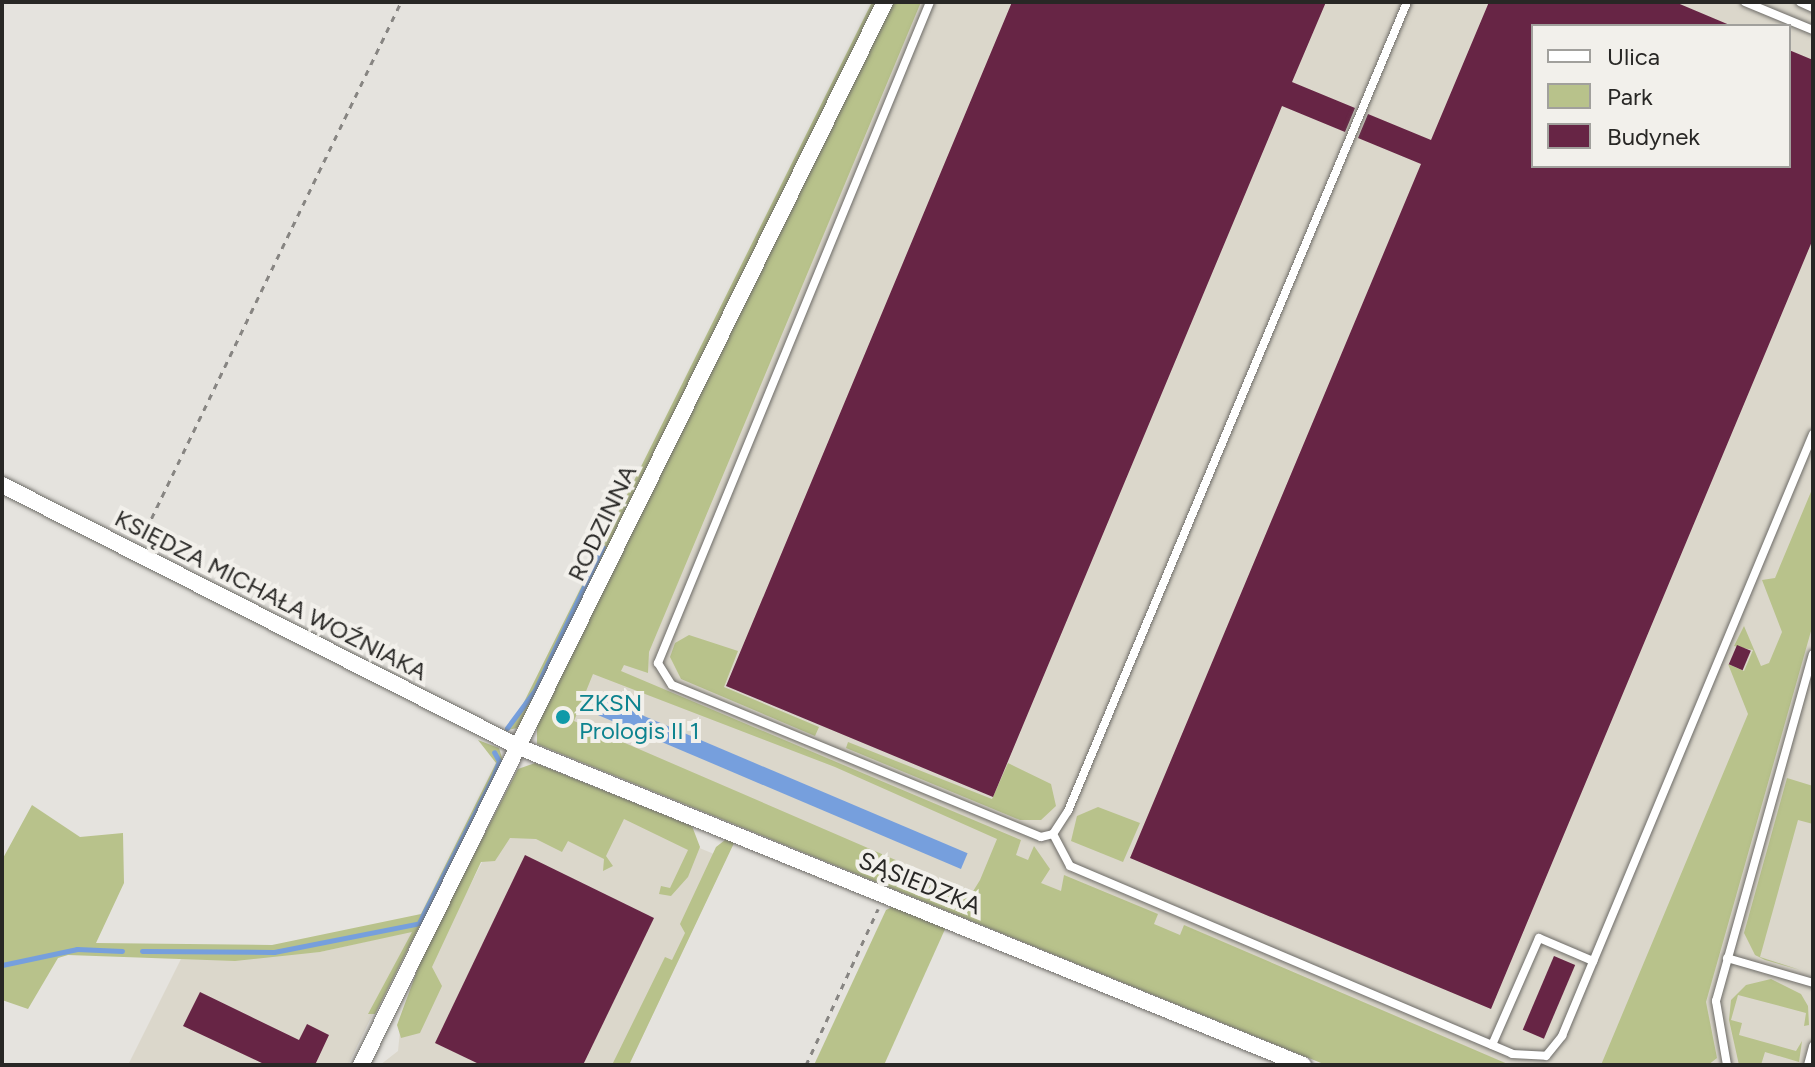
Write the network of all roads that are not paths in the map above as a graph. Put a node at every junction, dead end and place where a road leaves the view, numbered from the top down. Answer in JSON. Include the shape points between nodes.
{"nodes":[{"id":1,"x":885,"y":2,"type":"edge"},
{"id":2,"x":930,"y":2,"type":"edge"},
{"id":3,"x":1407,"y":2,"type":"edge"},
{"id":4,"x":1745,"y":2,"type":"edge"},
{"id":5,"x":1800,"y":2,"type":"edge"},
{"id":6,"x":1813,"y":8,"type":"edge"},
{"id":7,"x":1813,"y":30,"type":"edge"},
{"id":8,"x":1813,"y":434,"type":"edge"},
{"id":9,"x":2,"y":485,"type":"edge"},
{"id":10,"x":1813,"y":654,"type":"edge"},
{"id":11,"x":519,"y":747,"type":"junction"},
{"id":12,"x":1053,"y":834,"type":"junction"},
{"id":13,"x":1727,"y":958,"type":"junction"},
{"id":14,"x":1593,"y":961,"type":"junction"},
{"id":15,"x":1813,"y":983,"type":"edge"},
{"id":16,"x":1492,"y":1045,"type":"junction"},
{"id":17,"x":1813,"y":1046,"type":"edge"},
{"id":18,"x":361,"y":1065,"type":"edge"},
{"id":19,"x":1303,"y":1065,"type":"edge"},
{"id":20,"x":1727,"y":1065,"type":"edge"},
{"id":21,"x":1808,"y":1065,"type":"edge"}],
"edges":[{"from":1,"to":11,"type":"street","name":"RODZINNA"},
{"from":2,"to":12,"type":"lane","via":[[658,663],[672,685],[1022,831]]},
{"from":3,"to":12,"type":"lane"},
{"from":4,"to":7,"type":"lane"},
{"from":5,"to":6,"type":"lane"},
{"from":8,"to":14,"type":"lane"},
{"from":9,"to":11,"type":"street","name":"KSIĘDZA MICHAŁA WOŹNIAKA"},
{"from":10,"to":13,"type":"lane"},
{"from":11,"to":18,"type":"street","name":"RODZINNA"},
{"from":11,"to":19,"type":"street","name":"SĄSIEDZKA"},
{"from":12,"to":16,"type":"lane","via":[[1070,866]]},
{"from":13,"to":15,"type":"lane"},
{"from":13,"to":20,"type":"lane","via":[[1715,1006]]},
{"from":14,"to":16,"type":"lane","via":[[1551,1053],[1527,1058]]},
{"from":14,"to":16,"type":"lane","via":[[1539,938]]},
{"from":17,"to":21,"type":"lane"}]}
